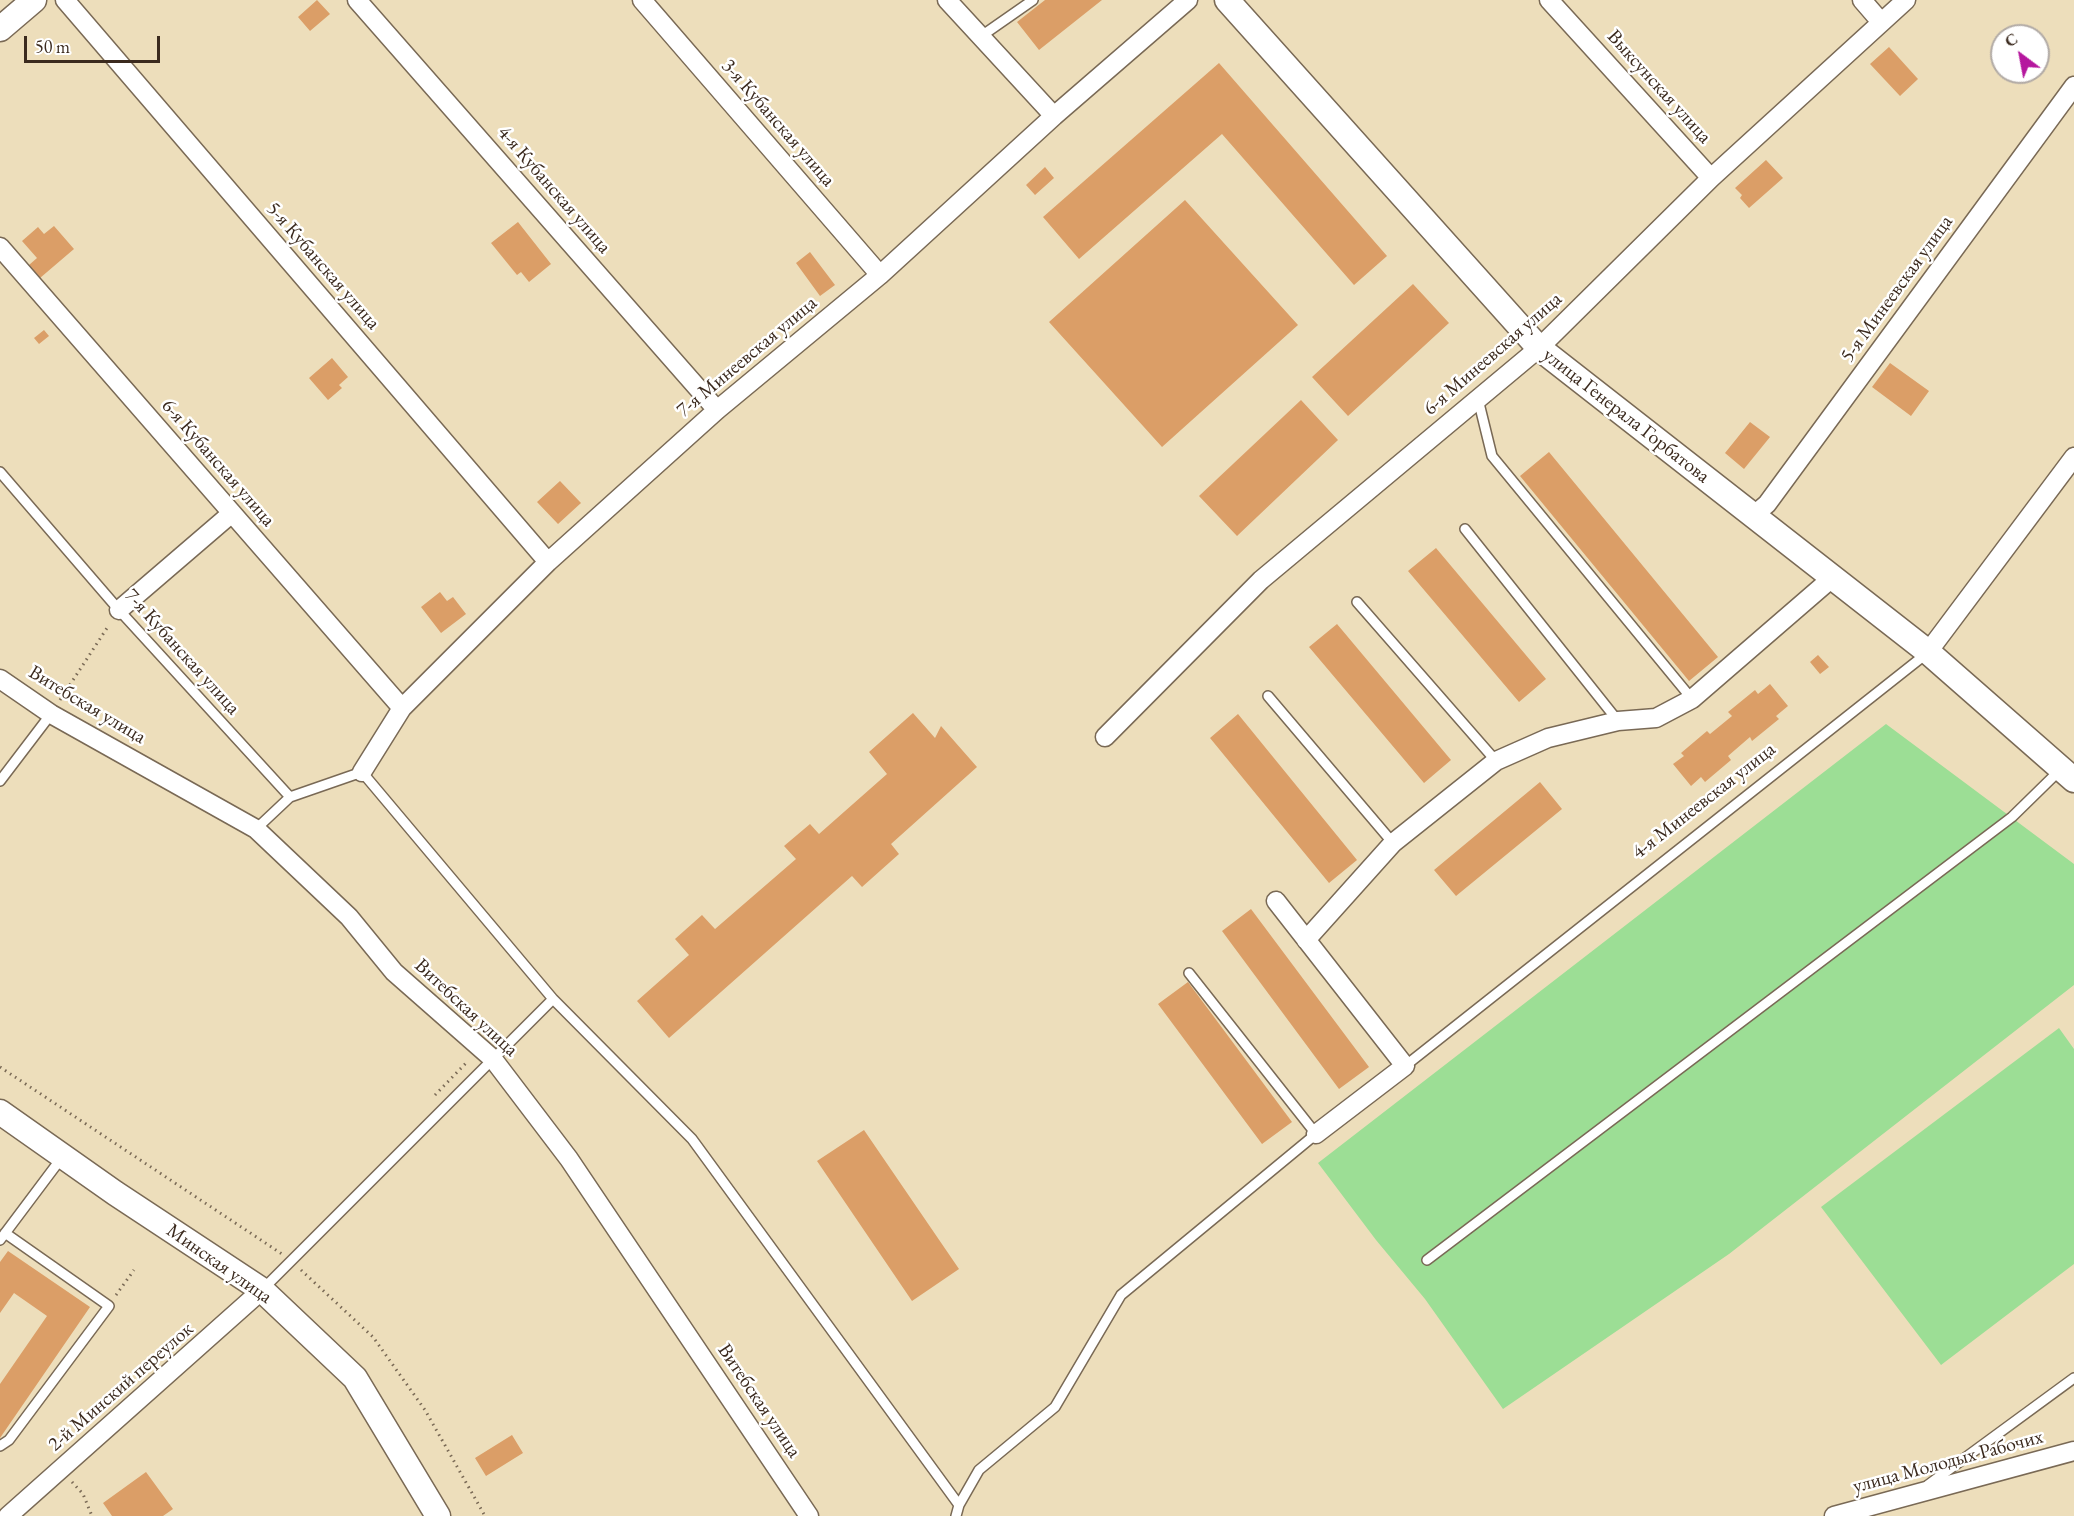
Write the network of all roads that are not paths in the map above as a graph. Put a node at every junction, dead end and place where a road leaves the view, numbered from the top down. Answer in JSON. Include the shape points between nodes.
{"nodes":[{"id":1,"x":34,"y":0,"type":"edge"},
{"id":2,"x":65,"y":0,"type":"edge"},
{"id":3,"x":357,"y":0,"type":"edge"},
{"id":4,"x":642,"y":0,"type":"edge"},
{"id":5,"x":948,"y":0,"type":"edge"},
{"id":6,"x":1033,"y":0,"type":"edge"},
{"id":7,"x":1188,"y":0,"type":"edge"},
{"id":8,"x":1227,"y":0,"type":"edge"},
{"id":9,"x":1549,"y":0,"type":"edge"},
{"id":10,"x":1862,"y":0,"type":"edge"},
{"id":11,"x":1906,"y":0,"type":"edge"},
{"id":12,"x":1881,"y":22,"type":"junction"},
{"id":13,"x":0,"y":29,"type":"edge"},
{"id":14,"x":980,"y":37,"type":"junction"},
{"id":15,"x":2074,"y":86,"type":"edge"},
{"id":16,"x":1054,"y":116,"type":"junction"},
{"id":17,"x":1711,"y":178,"type":"junction"},
{"id":18,"x":0,"y":247,"type":"edge"},
{"id":19,"x":880,"y":275,"type":"junction"},
{"id":20,"x":1539,"y":348,"type":"junction"},
{"id":21,"x":1478,"y":399,"type":"junction"},
{"id":22,"x":717,"y":410,"type":"junction"},
{"id":23,"x":2074,"y":458,"type":"edge"},
{"id":24,"x":0,"y":472,"type":"edge"},
{"id":25,"x":232,"y":513,"type":"junction"},
{"id":26,"x":1753,"y":516,"type":"junction"},
{"id":27,"x":1465,"y":529,"type":"dead end"},
{"id":28,"x":548,"y":562,"type":"junction"},
{"id":29,"x":1832,"y":578,"type":"junction"},
{"id":30,"x":1357,"y":602,"type":"dead end"},
{"id":31,"x":119,"y":610,"type":"junction"},
{"id":32,"x":1928,"y":652,"type":"junction"},
{"id":33,"x":0,"y":679,"type":"edge"},
{"id":34,"x":1268,"y":696,"type":"dead end"},
{"id":35,"x":1692,"y":699,"type":"junction"},
{"id":36,"x":402,"y":708,"type":"junction"},
{"id":37,"x":51,"y":714,"type":"junction"},
{"id":38,"x":1618,"y":721,"type":"junction"},
{"id":39,"x":1105,"y":737,"type":"dead end"},
{"id":40,"x":1496,"y":761,"type":"junction"},
{"id":41,"x":362,"y":772,"type":"junction"},
{"id":42,"x":2068,"y":775,"type":"edge"},
{"id":43,"x":0,"y":781,"type":"edge"},
{"id":44,"x":290,"y":797,"type":"junction"},
{"id":45,"x":256,"y":829,"type":"junction"},
{"id":46,"x":1393,"y":843,"type":"junction"},
{"id":47,"x":1276,"y":901,"type":"dead end"},
{"id":48,"x":1306,"y":940,"type":"junction"},
{"id":49,"x":1189,"y":973,"type":"dead end"},
{"id":50,"x":553,"y":999,"type":"junction"},
{"id":51,"x":493,"y":1059,"type":"junction"},
{"id":52,"x":1405,"y":1066,"type":"junction"},
{"id":53,"x":0,"y":1112,"type":"edge"},
{"id":54,"x":1316,"y":1134,"type":"junction"},
{"id":55,"x":63,"y":1156,"type":"junction"},
{"id":56,"x":2,"y":1237,"type":"edge"},
{"id":57,"x":1428,"y":1260,"type":"dead end"},
{"id":58,"x":262,"y":1290,"type":"junction"},
{"id":59,"x":2074,"y":1378,"type":"edge"},
{"id":60,"x":0,"y":1446,"type":"edge"},
{"id":61,"x":2074,"y":1451,"type":"edge"},
{"id":62,"x":1916,"y":1494,"type":"junction"},
{"id":63,"x":959,"y":1505,"type":"junction"},
{"id":64,"x":8,"y":1516,"type":"edge"},
{"id":65,"x":438,"y":1516,"type":"edge"},
{"id":66,"x":809,"y":1516,"type":"edge"},
{"id":67,"x":956,"y":1516,"type":"edge"},
{"id":68,"x":1834,"y":1516,"type":"edge"}],
"edges":[{"from":1,"to":13,"type":"street"},
{"from":2,"to":28,"type":"street","name":"5-я Кубанская улица"},
{"from":3,"to":22,"type":"street","name":"4-я Кубанская улица"},
{"from":4,"to":19,"type":"street","name":"3-я Кубанская улица"},
{"from":5,"to":14,"type":"street"},
{"from":6,"to":14,"type":"lane"},
{"from":7,"to":16,"type":"street","name":"7-я Минеевская улица"},
{"from":8,"to":20,"type":"street","name":"улица Генерала Горбатова"},
{"from":9,"to":17,"type":"street","name":"Выксунская улица"},
{"from":10,"to":12,"type":"street"},
{"from":11,"to":12,"type":"street","name":"6-я Минеевская улица"},
{"from":12,"to":17,"type":"street","name":"6-я Минеевская улица"},
{"from":14,"to":16,"type":"street"},
{"from":15,"to":26,"type":"street","name":"5-я Минеевская улица","via":[[1767,504]]},
{"from":16,"to":19,"type":"street","name":"7-я Минеевская улица"},
{"from":17,"to":20,"type":"street","name":"6-я Минеевская улица"},
{"from":18,"to":25,"type":"street","name":"6-я Кубанская улица"},
{"from":19,"to":22,"type":"street","name":"7-я Минеевская улица"},
{"from":20,"to":21,"type":"street","name":"6-я Минеевская улица"},
{"from":20,"to":26,"type":"street","name":"улица Генерала Горбатова"},
{"from":21,"to":35,"type":"lane","via":[[1492,456]]},
{"from":21,"to":39,"type":"street","name":"6-я Минеевская улица","via":[[1261,580]]},
{"from":22,"to":28,"type":"street","name":"7-я Минеевская улица"},
{"from":23,"to":32,"type":"street","name":"4-я Минеевская улица"},
{"from":24,"to":31,"type":"lane","name":"7-я Кубанская улица"},
{"from":25,"to":31,"type":"street"},
{"from":25,"to":36,"type":"street","name":"6-я Кубанская улица"},
{"from":26,"to":29,"type":"street","name":"улица Генерала Горбатова"},
{"from":27,"to":38,"type":"lane"},
{"from":28,"to":36,"type":"street","name":"7-я Минеевская улица"},
{"from":29,"to":32,"type":"street","name":"улица Генерала Горбатова"},
{"from":29,"to":35,"type":"street"},
{"from":30,"to":40,"type":"lane"},
{"from":31,"to":44,"type":"lane","name":"7-я Кубанская улица"},
{"from":32,"to":42,"type":"street","name":"улица Генерала Горбатова"},
{"from":32,"to":52,"type":"lane","name":"4-я Минеевская улица"},
{"from":33,"to":37,"type":"street","name":"Витебская улица"},
{"from":34,"to":46,"type":"lane"},
{"from":35,"to":38,"type":"street","via":[[1656,718]]},
{"from":36,"to":41,"type":"street","name":"7-я Минеевская улица"},
{"from":37,"to":43,"type":"lane"},
{"from":37,"to":45,"type":"street","name":"Витебская улица"},
{"from":38,"to":40,"type":"street","via":[[1548,738]]},
{"from":40,"to":46,"type":"street"},
{"from":41,"to":44,"type":"lane"},
{"from":41,"to":50,"type":"lane"},
{"from":42,"to":57,"type":"lane"},
{"from":44,"to":45,"type":"lane"},
{"from":45,"to":51,"type":"street","name":"Витебская улица","via":[[349,917],[394,972]]},
{"from":46,"to":48,"type":"street"},
{"from":47,"to":48,"type":"street"},
{"from":48,"to":52,"type":"street"},
{"from":49,"to":54,"type":"lane"},
{"from":50,"to":51,"type":"lane"},
{"from":50,"to":63,"type":"lane","via":[[692,1138]]},
{"from":51,"to":58,"type":"lane"},
{"from":51,"to":66,"type":"street","name":"Витебская улица","via":[[569,1159]]},
{"from":52,"to":54,"type":"street","name":"4-я Минеевская улица"},
{"from":53,"to":55,"type":"street","name":"Минская улица"},
{"from":54,"to":63,"type":"lane","via":[[1121,1295],[1055,1407],[979,1470]]},
{"from":55,"to":56,"type":"lane"},
{"from":55,"to":58,"type":"street","name":"Минская улица"},
{"from":56,"to":60,"type":"lane","via":[[109,1306],[9,1440]]},
{"from":58,"to":64,"type":"street","name":"2-й Минский переулок"},
{"from":58,"to":65,"type":"street","name":"Минская улица","via":[[355,1378]]},
{"from":59,"to":62,"type":"lane"},
{"from":61,"to":62,"type":"street","name":"улица Молодых Рабочих"},
{"from":62,"to":68,"type":"street","name":"улица Молодых Рабочих"},
{"from":63,"to":67,"type":"lane"}]}
